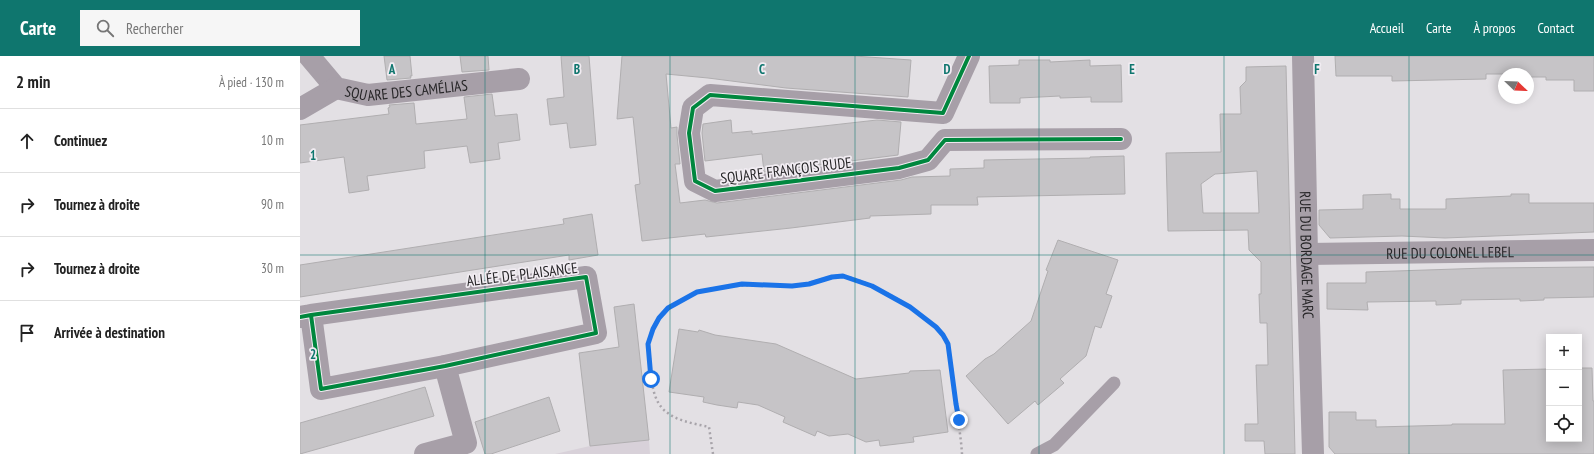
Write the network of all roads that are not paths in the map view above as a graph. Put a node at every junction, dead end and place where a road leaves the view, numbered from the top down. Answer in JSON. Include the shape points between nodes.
{"nodes":[{"id":1,"x":310,"y":56,"type":"edge"},
{"id":2,"x":969,"y":56,"type":"edge"},
{"id":3,"x":1303,"y":56,"type":"edge"},
{"id":4,"x":519,"y":79,"type":"dead end"},
{"id":5,"x":336,"y":88,"type":"junction"},
{"id":6,"x":300,"y":109,"type":"edge"},
{"id":7,"x":943,"y":113,"type":"junction"},
{"id":8,"x":1121,"y":139,"type":"dead end"},
{"id":9,"x":945,"y":140,"type":"junction"},
{"id":10,"x":1594,"y":250,"type":"edge"},
{"id":11,"x":1307,"y":254,"type":"junction"},
{"id":12,"x":306,"y":316,"type":"edge"},
{"id":13,"x":445,"y":366,"type":"junction"},
{"id":14,"x":1114,"y":383,"type":"dead end"},
{"id":15,"x":425,"y":454,"type":"edge"},
{"id":16,"x":1037,"y":454,"type":"edge"},
{"id":17,"x":1313,"y":454,"type":"edge"}],
"edges":[{"from":1,"to":5,"type":"street","name":"SQUARE DES CAMÉLIAS"},
{"from":2,"to":7,"type":"street"},
{"from":3,"to":11,"type":"street","name":"RUE DU BORDAGE MARC"},
{"from":4,"to":5,"type":"street","name":"SQUARE DES CAMÉLIAS","via":[[368,95]]},
{"from":5,"to":6,"type":"street"},
{"from":7,"to":9,"type":"street"},
{"from":7,"to":9,"type":"street","name":"SQUARE FRANÇOIS RUDE","via":[[710,95],[692,108],[689,133],[695,181],[715,191],[899,168],[928,160]]},
{"from":8,"to":9,"type":"street"},
{"from":10,"to":11,"type":"street","name":"RUE DU COLONEL LEBEL"},
{"from":11,"to":17,"type":"street","name":"RUE DU BORDAGE MARC"},
{"from":12,"to":13,"type":"street","via":[[321,389]]},
{"from":12,"to":13,"type":"street","name":"ALLÉE DE PLAISANCE","via":[[586,277],[596,333]]},
{"from":13,"to":15,"type":"street","via":[[466,443]]},
{"from":14,"to":16,"type":"lane","via":[[1054,445]]}]}
